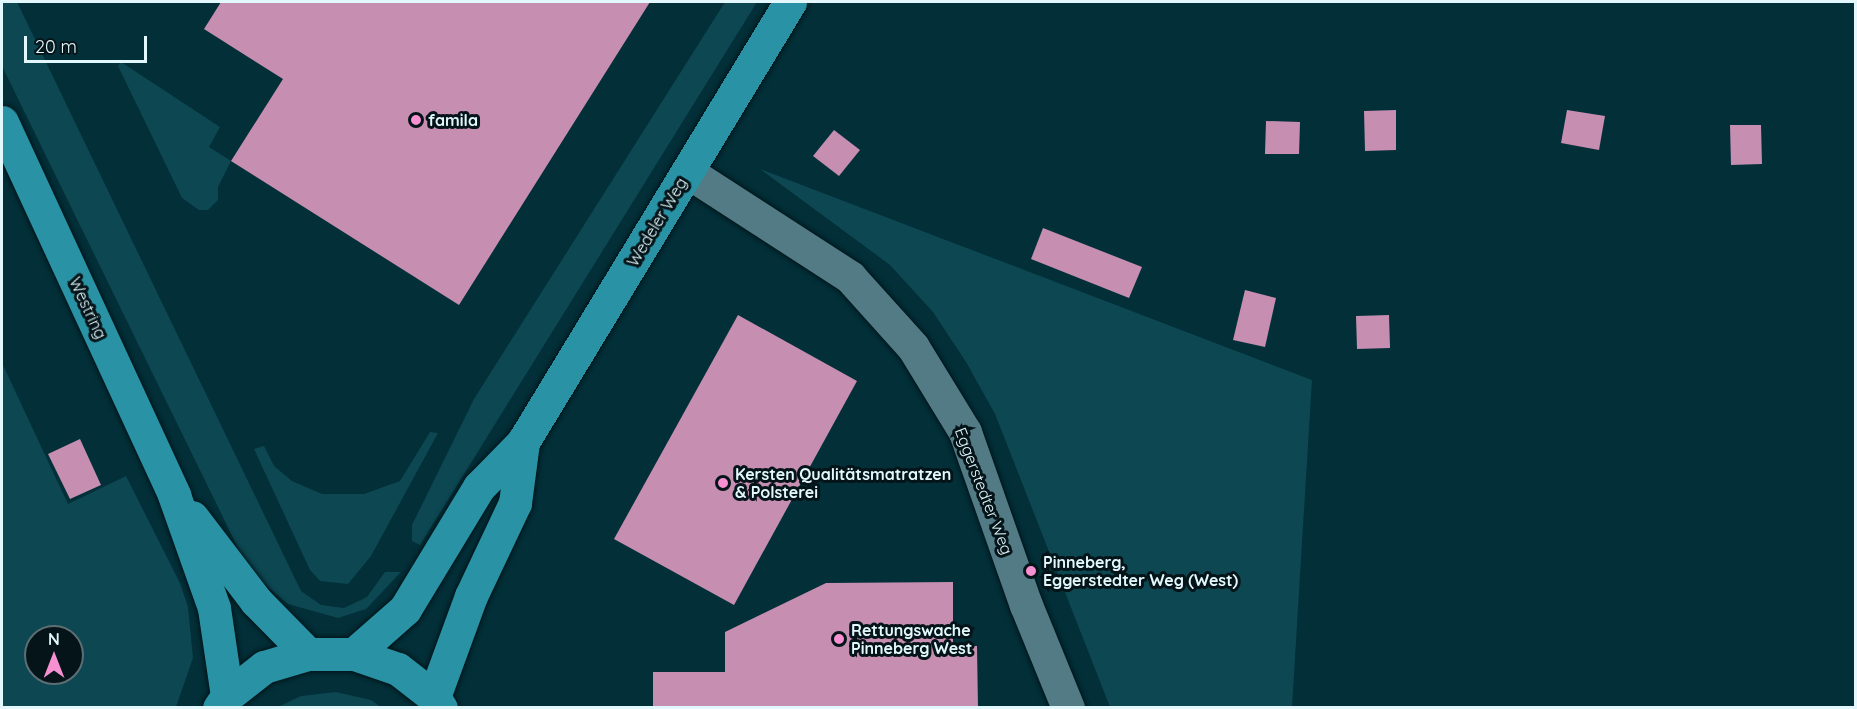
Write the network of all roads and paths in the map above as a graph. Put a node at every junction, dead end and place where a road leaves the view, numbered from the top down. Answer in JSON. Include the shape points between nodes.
{"nodes":[{"id":1,"x":790,"y":2,"type":"edge"},
{"id":2,"x":2,"y":122,"type":"edge"},
{"id":3,"x":688,"y":172,"type":"junction"},
{"id":4,"x":523,"y":442,"type":"junction"},
{"id":5,"x":174,"y":495,"type":"junction"},
{"id":6,"x":308,"y":654,"type":"junction"},
{"id":7,"x":354,"y":654,"type":"junction"},
{"id":8,"x":223,"y":702,"type":"edge"},
{"id":9,"x":437,"y":702,"type":"edge"},
{"id":10,"x":1068,"y":708,"type":"edge"}],
"edges":[{"from":1,"to":3,"type":"main road","name":"Wedeler Weg"},
{"from":2,"to":5,"type":"main road","name":"Westring"},
{"from":3,"to":4,"type":"main road","name":"Wedeler Weg"},
{"from":3,"to":10,"type":"street","name":"Eggerstedter Weg","via":[[850,277],[913,347],[965,432],[1026,605]]},
{"from":4,"to":7,"type":"main road","name":"Wedeler Weg","via":[[479,487],[405,609]]},
{"from":4,"to":9,"type":"main road","name":"Wedeler Weg","via":[[515,503],[471,596]]},
{"from":5,"to":6,"type":"main road","name":"Westring","via":[[256,601]]},
{"from":5,"to":8,"type":"main road","name":"Westring","via":[[214,608]]},
{"from":6,"to":7,"type":"main road"},
{"from":6,"to":8,"type":"main road","via":[[264,667]]},
{"from":7,"to":9,"type":"main road","via":[[398,669]]}]}
